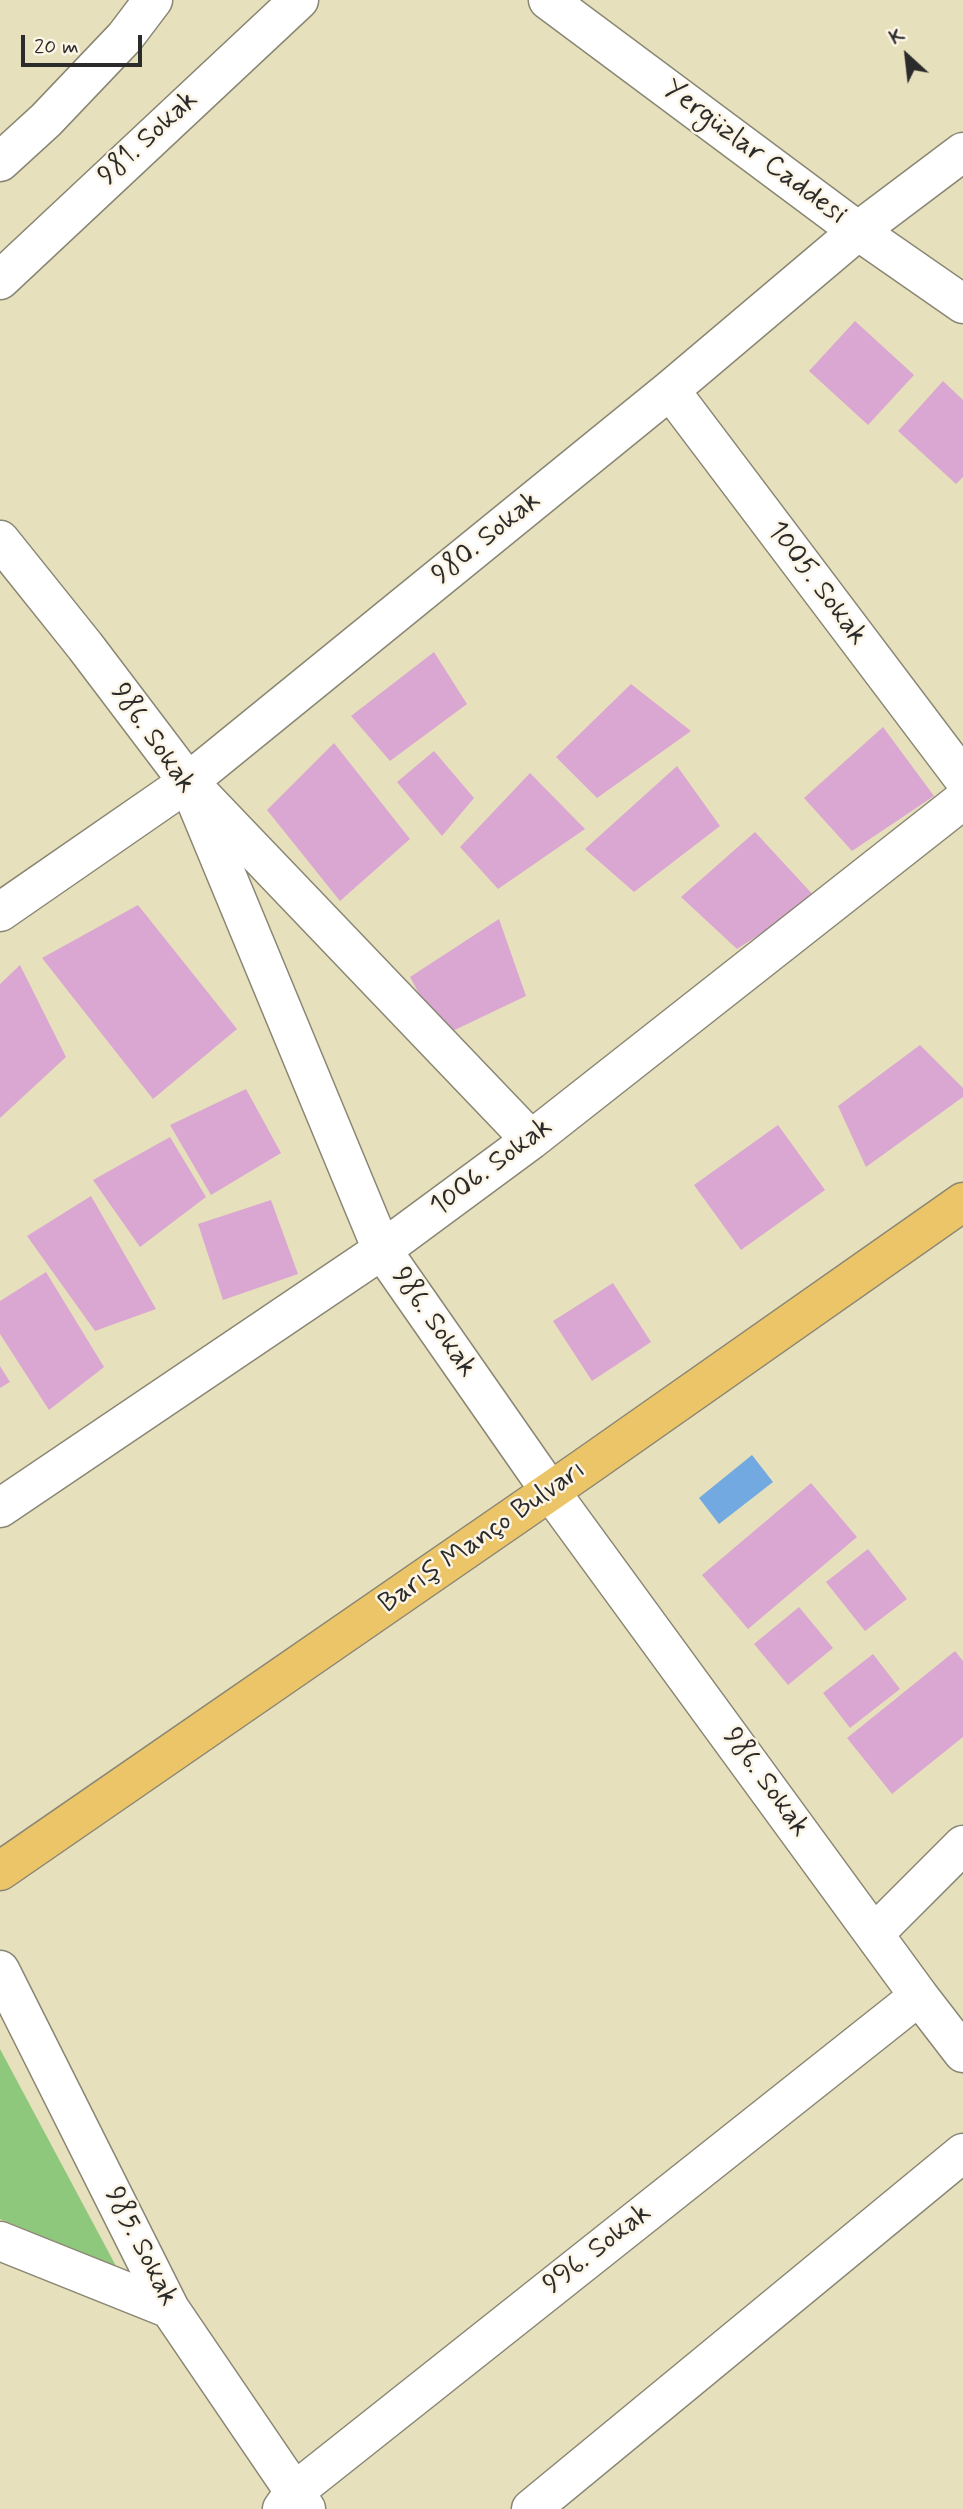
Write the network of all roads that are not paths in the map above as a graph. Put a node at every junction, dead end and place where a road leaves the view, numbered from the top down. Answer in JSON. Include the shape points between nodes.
{"nodes":[{"id":1,"x":153,"y":0,"type":"edge"},
{"id":2,"x":299,"y":0,"type":"edge"},
{"id":3,"x":548,"y":0,"type":"edge"},
{"id":4,"x":963,"y":152,"type":"edge"},
{"id":5,"x":0,"y":162,"type":"edge"},
{"id":6,"x":858,"y":231,"type":"junction"},
{"id":7,"x":0,"y":280,"type":"edge"},
{"id":8,"x":963,"y":304,"type":"edge"},
{"id":9,"x":670,"y":390,"type":"junction"},
{"id":10,"x":0,"y":540,"type":"edge"},
{"id":11,"x":963,"y":778,"type":"edge"},
{"id":12,"x":188,"y":782,"type":"junction"},
{"id":13,"x":963,"y":800,"type":"edge"},
{"id":14,"x":0,"y":912,"type":"edge"},
{"id":15,"x":531,"y":1140,"type":"junction"},
{"id":16,"x":963,"y":1202,"type":"edge"},
{"id":17,"x":382,"y":1250,"type":"junction"},
{"id":18,"x":550,"y":1491,"type":"junction"},
{"id":19,"x":0,"y":1508,"type":"edge"},
{"id":20,"x":963,"y":1845,"type":"edge"},
{"id":21,"x":0,"y":1871,"type":"edge"},
{"id":22,"x":875,"y":1933,"type":"junction"},
{"id":23,"x":0,"y":1970,"type":"edge"},
{"id":24,"x":919,"y":1996,"type":"junction"},
{"id":25,"x":963,"y":2053,"type":"edge"},
{"id":26,"x":963,"y":2153,"type":"edge"},
{"id":27,"x":0,"y":2241,"type":"edge"},
{"id":28,"x":170,"y":2309,"type":"junction"},
{"id":29,"x":294,"y":2503,"type":"edge"},
{"id":30,"x":531,"y":2509,"type":"edge"}],
"edges":[{"from":1,"to":5,"type":"street","via":[[125,37]]},
{"from":2,"to":7,"type":"street","name":"981. Sokak"},
{"from":3,"to":6,"type":"street","name":"Yergüzlar Caddesi"},
{"from":4,"to":6,"type":"street","name":"980. Sokak"},
{"from":6,"to":8,"type":"street","name":"Yergüzlar Caddesi"},
{"from":6,"to":9,"type":"street","name":"980. Sokak"},
{"from":9,"to":11,"type":"street","name":"1005. Sokak"},
{"from":9,"to":12,"type":"street","name":"980. Sokak"},
{"from":10,"to":12,"type":"street","name":"986. Sokak"},
{"from":12,"to":14,"type":"street","name":"980. Sokak"},
{"from":12,"to":15,"type":"street"},
{"from":12,"to":17,"type":"street","name":"986. Sokak"},
{"from":13,"to":15,"type":"street","name":"1006. Sokak"},
{"from":15,"to":17,"type":"street","name":"1006. Sokak"},
{"from":16,"to":18,"type":"main road","name":"Barış Manço Bulvarı"},
{"from":17,"to":18,"type":"street","name":"986. Sokak"},
{"from":17,"to":19,"type":"street","name":"1006. Sokak"},
{"from":18,"to":21,"type":"main road","name":"Barış Manço Bulvarı"},
{"from":18,"to":22,"type":"street","name":"986. Sokak"},
{"from":20,"to":22,"type":"street"},
{"from":22,"to":24,"type":"street","name":"986. Sokak"},
{"from":23,"to":28,"type":"street","name":"985. Sokak"},
{"from":24,"to":25,"type":"street","name":"986. Sokak"},
{"from":24,"to":29,"type":"street","name":"996. Sokak"},
{"from":26,"to":30,"type":"street"},
{"from":27,"to":28,"type":"street"},
{"from":28,"to":29,"type":"street","name":"985. Sokak"}]}
